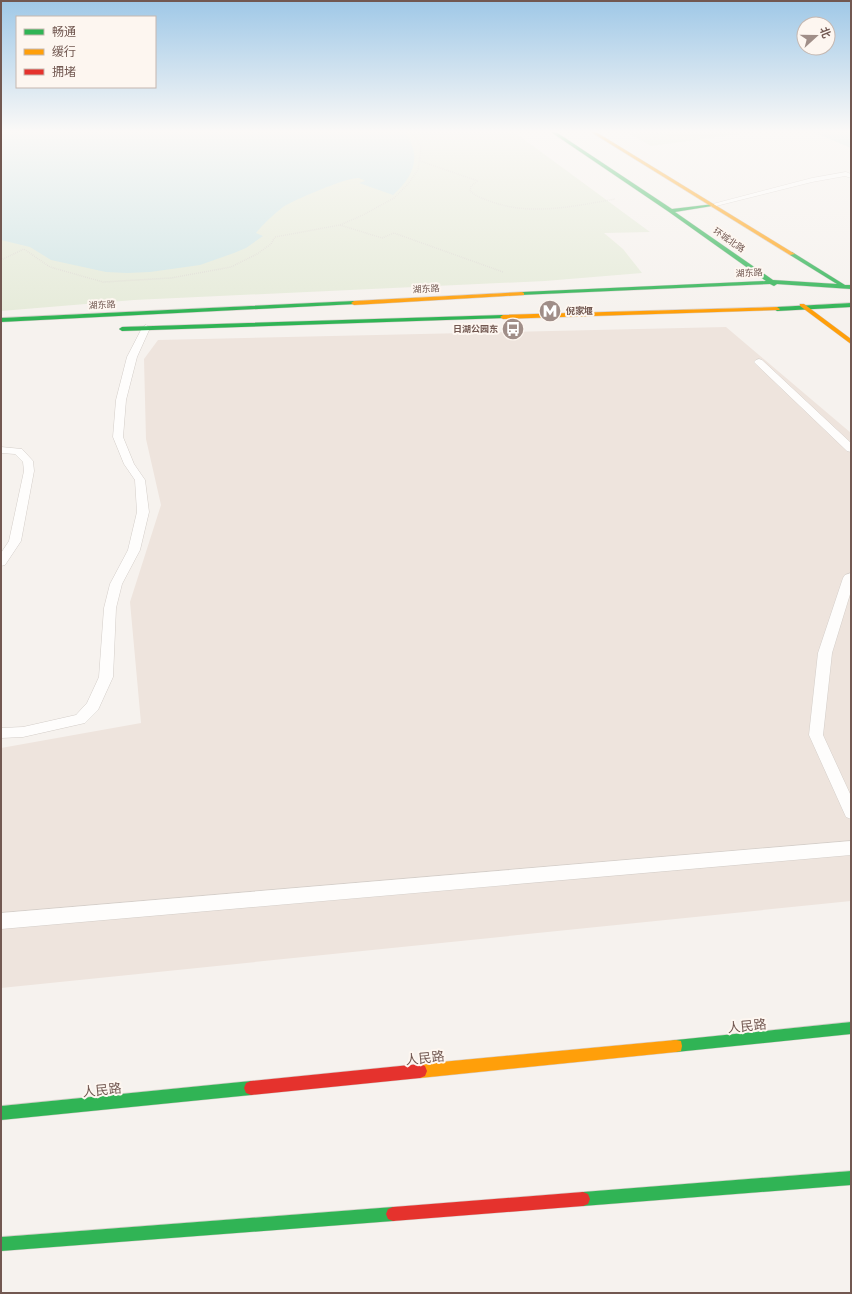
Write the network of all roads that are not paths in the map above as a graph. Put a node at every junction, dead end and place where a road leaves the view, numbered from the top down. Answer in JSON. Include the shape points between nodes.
{"nodes":[{"id":1,"x":643,"y":192,"type":"edge"},
{"id":2,"x":691,"y":192,"type":"edge"},
{"id":3,"x":762,"y":192,"type":"edge"},
{"id":4,"x":712,"y":205,"type":"junction"},
{"id":5,"x":670,"y":211,"type":"junction"},
{"id":6,"x":771,"y":282,"type":"junction"},
{"id":7,"x":849,"y":288,"type":"edge"},
{"id":8,"x":782,"y":290,"type":"dead end"},
{"id":9,"x":794,"y":299,"type":"dead end"},
{"id":10,"x":851,"y":305,"type":"edge"},
{"id":11,"x":806,"y":308,"type":"junction"},
{"id":12,"x":1,"y":320,"type":"edge"},
{"id":13,"x":146,"y":328,"type":"junction"},
{"id":14,"x":109,"y":330,"type":"dead end"},
{"id":15,"x":851,"y":342,"type":"edge"},
{"id":16,"x":759,"y":362,"type":"dead end"},
{"id":17,"x":851,"y":449,"type":"edge"},
{"id":18,"x":1,"y":450,"type":"edge"},
{"id":19,"x":1,"y":562,"type":"edge"},
{"id":20,"x":851,"y":577,"type":"edge"},
{"id":21,"x":1,"y":734,"type":"edge"},
{"id":22,"x":851,"y":813,"type":"edge"},
{"id":23,"x":851,"y":848,"type":"edge"},
{"id":24,"x":1,"y":921,"type":"edge"},
{"id":25,"x":851,"y":1028,"type":"edge"},
{"id":26,"x":1,"y":1113,"type":"edge"},
{"id":27,"x":851,"y":1178,"type":"edge"},
{"id":28,"x":1,"y":1244,"type":"edge"}],
"edges":[{"from":1,"to":5,"type":"main road","name":"环城北路"},
{"from":2,"to":4,"type":"main road","name":"环城北路"},
{"from":3,"to":4,"type":"lane"},
{"from":4,"to":5,"type":"main road"},
{"from":4,"to":7,"type":"main road","name":"环城北路"},
{"from":5,"to":6,"type":"main road","name":"环城北路"},
{"from":6,"to":7,"type":"main road","name":"湖东路"},
{"from":6,"to":8,"type":"main road","name":"环城北路"},
{"from":6,"to":12,"type":"main road","name":"湖东路"},
{"from":9,"to":11,"type":"main road"},
{"from":10,"to":11,"type":"main road"},
{"from":11,"to":13,"type":"main road"},
{"from":11,"to":15,"type":"main road"},
{"from":13,"to":14,"type":"main road"},
{"from":13,"to":21,"type":"lane","via":[[132,357],[122,400],[118,437],[140,480],[143,512],[134,550],[116,584],[110,608],[106,677],[93,706],[80,719],[23,732]]},
{"from":16,"to":17,"type":"lane"},
{"from":18,"to":19,"type":"lane","via":[[18,451],[28,461],[29,471],[15,541]]},
{"from":20,"to":22,"type":"lane","via":[[825,653],[816,734]]},
{"from":23,"to":24,"type":"lane"},
{"from":25,"to":26,"type":"main road","name":"人民路"},
{"from":27,"to":28,"type":"main road"}]}
